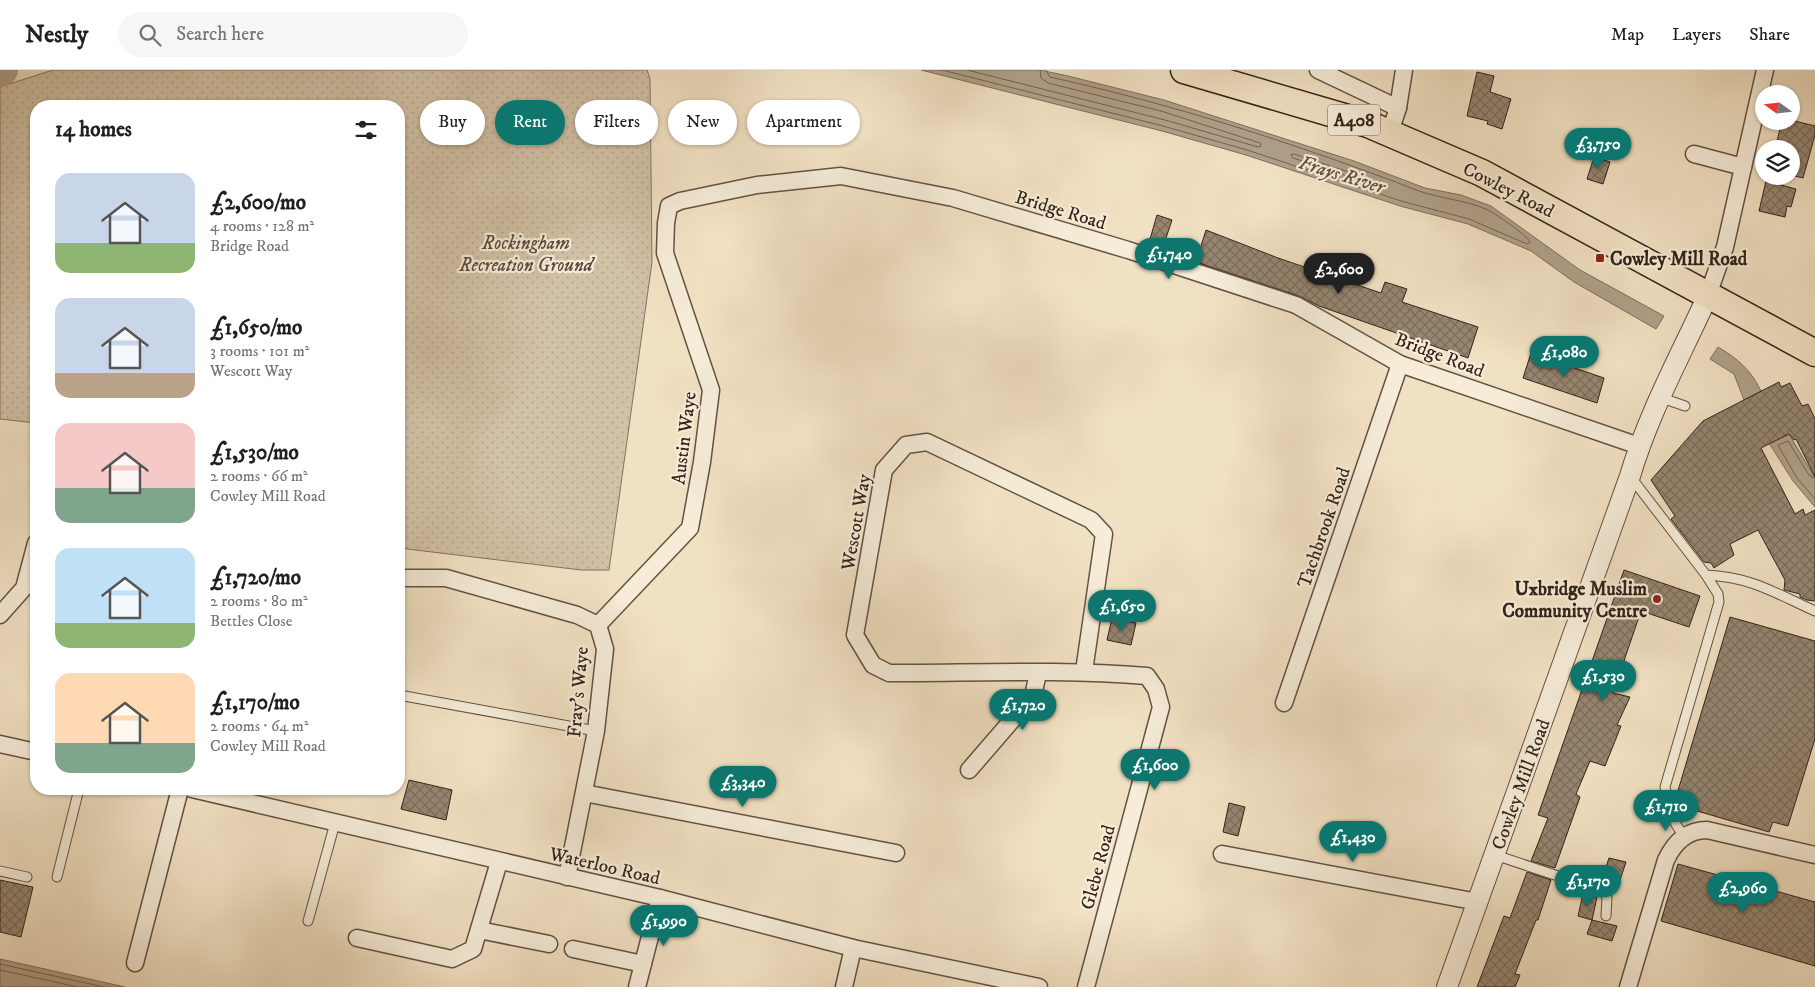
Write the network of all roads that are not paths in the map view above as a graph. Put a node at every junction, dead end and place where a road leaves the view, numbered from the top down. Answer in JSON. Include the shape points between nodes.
{"nodes":[{"id":1,"x":1184,"y":70,"type":"edge"},
{"id":2,"x":1318,"y":70,"type":"edge"},
{"id":3,"x":1404,"y":70,"type":"edge"},
{"id":4,"x":1764,"y":70,"type":"edge"},
{"id":5,"x":1398,"y":108,"type":"junction"},
{"id":6,"x":1390,"y":132,"type":"junction"},
{"id":7,"x":1694,"y":154,"type":"dead end"},
{"id":8,"x":1743,"y":167,"type":"junction"},
{"id":9,"x":680,"y":201,"type":"joint"},
{"id":10,"x":1708,"y":295,"type":"junction"},
{"id":11,"x":1815,"y":353,"type":"edge"},
{"id":12,"x":1400,"y":364,"type":"junction"},
{"id":13,"x":1658,"y":396,"type":"junction"},
{"id":14,"x":1685,"y":406,"type":"dead end"},
{"id":15,"x":1639,"y":446,"type":"junction"},
{"id":16,"x":1630,"y":476,"type":"junction"},
{"id":17,"x":1706,"y":575,"type":"junction"},
{"id":18,"x":30,"y":576,"type":"edge"},
{"id":19,"x":405,"y":578,"type":"edge"},
{"id":20,"x":1815,"y":611,"type":"edge"},
{"id":21,"x":0,"y":615,"type":"edge"},
{"id":22,"x":598,"y":625,"type":"junction"},
{"id":23,"x":1084,"y":671,"type":"junction"},
{"id":24,"x":1038,"y":673,"type":"junction"},
{"id":25,"x":405,"y":696,"type":"edge"},
{"id":26,"x":1284,"y":703,"type":"dead end"},
{"id":27,"x":596,"y":731,"type":"junction"},
{"id":28,"x":0,"y":744,"type":"edge"},
{"id":29,"x":30,"y":751,"type":"edge"},
{"id":30,"x":969,"y":770,"type":"dead end"},
{"id":31,"x":584,"y":793,"type":"junction"},
{"id":32,"x":78,"y":795,"type":"edge"},
{"id":33,"x":178,"y":795,"type":"edge"},
{"id":34,"x":217,"y":795,"type":"edge"},
{"id":35,"x":335,"y":823,"type":"junction"},
{"id":36,"x":1684,"y":837,"type":"junction"},
{"id":37,"x":896,"y":853,"type":"dead end"},
{"id":38,"x":1222,"y":854,"type":"dead end"},
{"id":39,"x":1495,"y":855,"type":"junction"},
{"id":40,"x":1815,"y":855,"type":"edge"},
{"id":41,"x":499,"y":862,"type":"junction"},
{"id":42,"x":0,"y":871,"type":"edge"},
{"id":43,"x":27,"y":877,"type":"dead end"},
{"id":44,"x":57,"y":877,"type":"dead end"},
{"id":45,"x":567,"y":877,"type":"junction"},
{"id":46,"x":660,"y":898,"type":"junction"},
{"id":47,"x":1478,"y":902,"type":"junction"},
{"id":48,"x":1606,"y":916,"type":"dead end"},
{"id":49,"x":308,"y":921,"type":"dead end"},
{"id":50,"x":479,"y":930,"type":"junction"},
{"id":51,"x":357,"y":938,"type":"dead end"},
{"id":52,"x":549,"y":944,"type":"dead end"},
{"id":53,"x":854,"y":948,"type":"junction"},
{"id":54,"x":573,"y":949,"type":"dead end"},
{"id":55,"x":135,"y":963,"type":"dead end"},
{"id":56,"x":644,"y":964,"type":"junction"},
{"id":57,"x":638,"y":987,"type":"edge"},
{"id":58,"x":844,"y":987,"type":"edge"},
{"id":59,"x":1039,"y":987,"type":"edge"},
{"id":60,"x":1086,"y":987,"type":"edge"},
{"id":61,"x":1447,"y":987,"type":"edge"},
{"id":62,"x":1628,"y":987,"type":"edge"}],
"edges":[{"from":1,"to":6,"type":"main road","name":"Cowley Road","number":"A408"},
{"from":2,"to":5,"type":"street"},
{"from":3,"to":5,"type":"street"},
{"from":4,"to":8,"type":"street"},
{"from":5,"to":6,"type":"street"},
{"from":6,"to":10,"type":"main road","name":"Cowley Road","number":"A408","via":[[1482,173]]},
{"from":7,"to":8,"type":"street"},
{"from":8,"to":10,"type":"street","via":[[1726,247]]},
{"from":9,"to":12,"type":"street","name":"Bridge Road","via":[[757,185],[841,176],[954,198],[1128,250],[1296,306]]},
{"from":9,"to":22,"type":"street","name":"Austin Waye","via":[[669,206],[665,253],[711,390],[690,528]]},
{"from":10,"to":11,"type":"main road","name":"Cowley Road","number":"A408"},
{"from":10,"to":13,"type":"street","name":"Cowley Mill Road"},
{"from":12,"to":15,"type":"street","name":"Bridge Road"},
{"from":12,"to":26,"type":"street","name":"Tachbrook Road"},
{"from":13,"to":14,"type":"lane"},
{"from":13,"to":15,"type":"street","name":"Cowley Mill Road"},
{"from":15,"to":16,"type":"street","name":"Cowley Mill Road"},
{"from":16,"to":17,"type":"lane"},
{"from":16,"to":39,"type":"street","name":"Cowley Mill Road"},
{"from":17,"to":20,"type":"lane","via":[[1732,576],[1758,584]]},
{"from":17,"to":36,"type":"lane","via":[[1718,594],[1719,602],[1665,787],[1669,812]]},
{"from":18,"to":21,"type":"street","via":[[24,588]]},
{"from":19,"to":22,"type":"street","name":"Fray's Waye","via":[[446,578],[577,615]]},
{"from":22,"to":27,"type":"street","name":"Fray's Waye","via":[[605,649]]},
{"from":23,"to":24,"type":"street","name":"Wescott Way"},
{"from":23,"to":24,"type":"street","name":"Wescott Way","via":[[1104,534],[1091,520],[927,442],[906,445],[884,470],[855,635],[868,658],[873,665],[889,673]]},
{"from":23,"to":60,"type":"street","name":"Glebe Road","via":[[1148,676],[1156,688],[1161,707]]},
{"from":24,"to":30,"type":"street","via":[[1034,696]]},
{"from":25,"to":27,"type":"lane"},
{"from":27,"to":31,"type":"street","name":"Fray's Waye"},
{"from":28,"to":29,"type":"street"},
{"from":31,"to":37,"type":"street"},
{"from":31,"to":45,"type":"street","name":"Fray's Waye"},
{"from":32,"to":44,"type":"lane"},
{"from":33,"to":55,"type":"street"},
{"from":34,"to":35,"type":"street","name":"Waterloo Road"},
{"from":35,"to":41,"type":"street","name":"Waterloo Road"},
{"from":35,"to":49,"type":"lane"},
{"from":36,"to":40,"type":"street","via":[[1697,830],[1707,830]]},
{"from":36,"to":62,"type":"street","via":[[1672,848],[1666,860]]},
{"from":38,"to":47,"type":"street"},
{"from":39,"to":47,"type":"street","name":"Cowley Mill Road"},
{"from":39,"to":48,"type":"lane","via":[[1603,891],[1607,898]]},
{"from":41,"to":45,"type":"street","name":"Waterloo Road"},
{"from":41,"to":50,"type":"street"},
{"from":42,"to":43,"type":"lane"},
{"from":45,"to":46,"type":"street","name":"Waterloo Road"},
{"from":46,"to":53,"type":"street","name":"Waterloo Road"},
{"from":46,"to":56,"type":"street"},
{"from":47,"to":61,"type":"street","name":"Cowley Mill Road"},
{"from":50,"to":51,"type":"street","via":[[473,949],[452,959]]},
{"from":50,"to":52,"type":"street"},
{"from":53,"to":58,"type":"street"},
{"from":53,"to":59,"type":"street","name":"Waterloo Road"},
{"from":54,"to":56,"type":"street"},
{"from":56,"to":57,"type":"street"}]}
